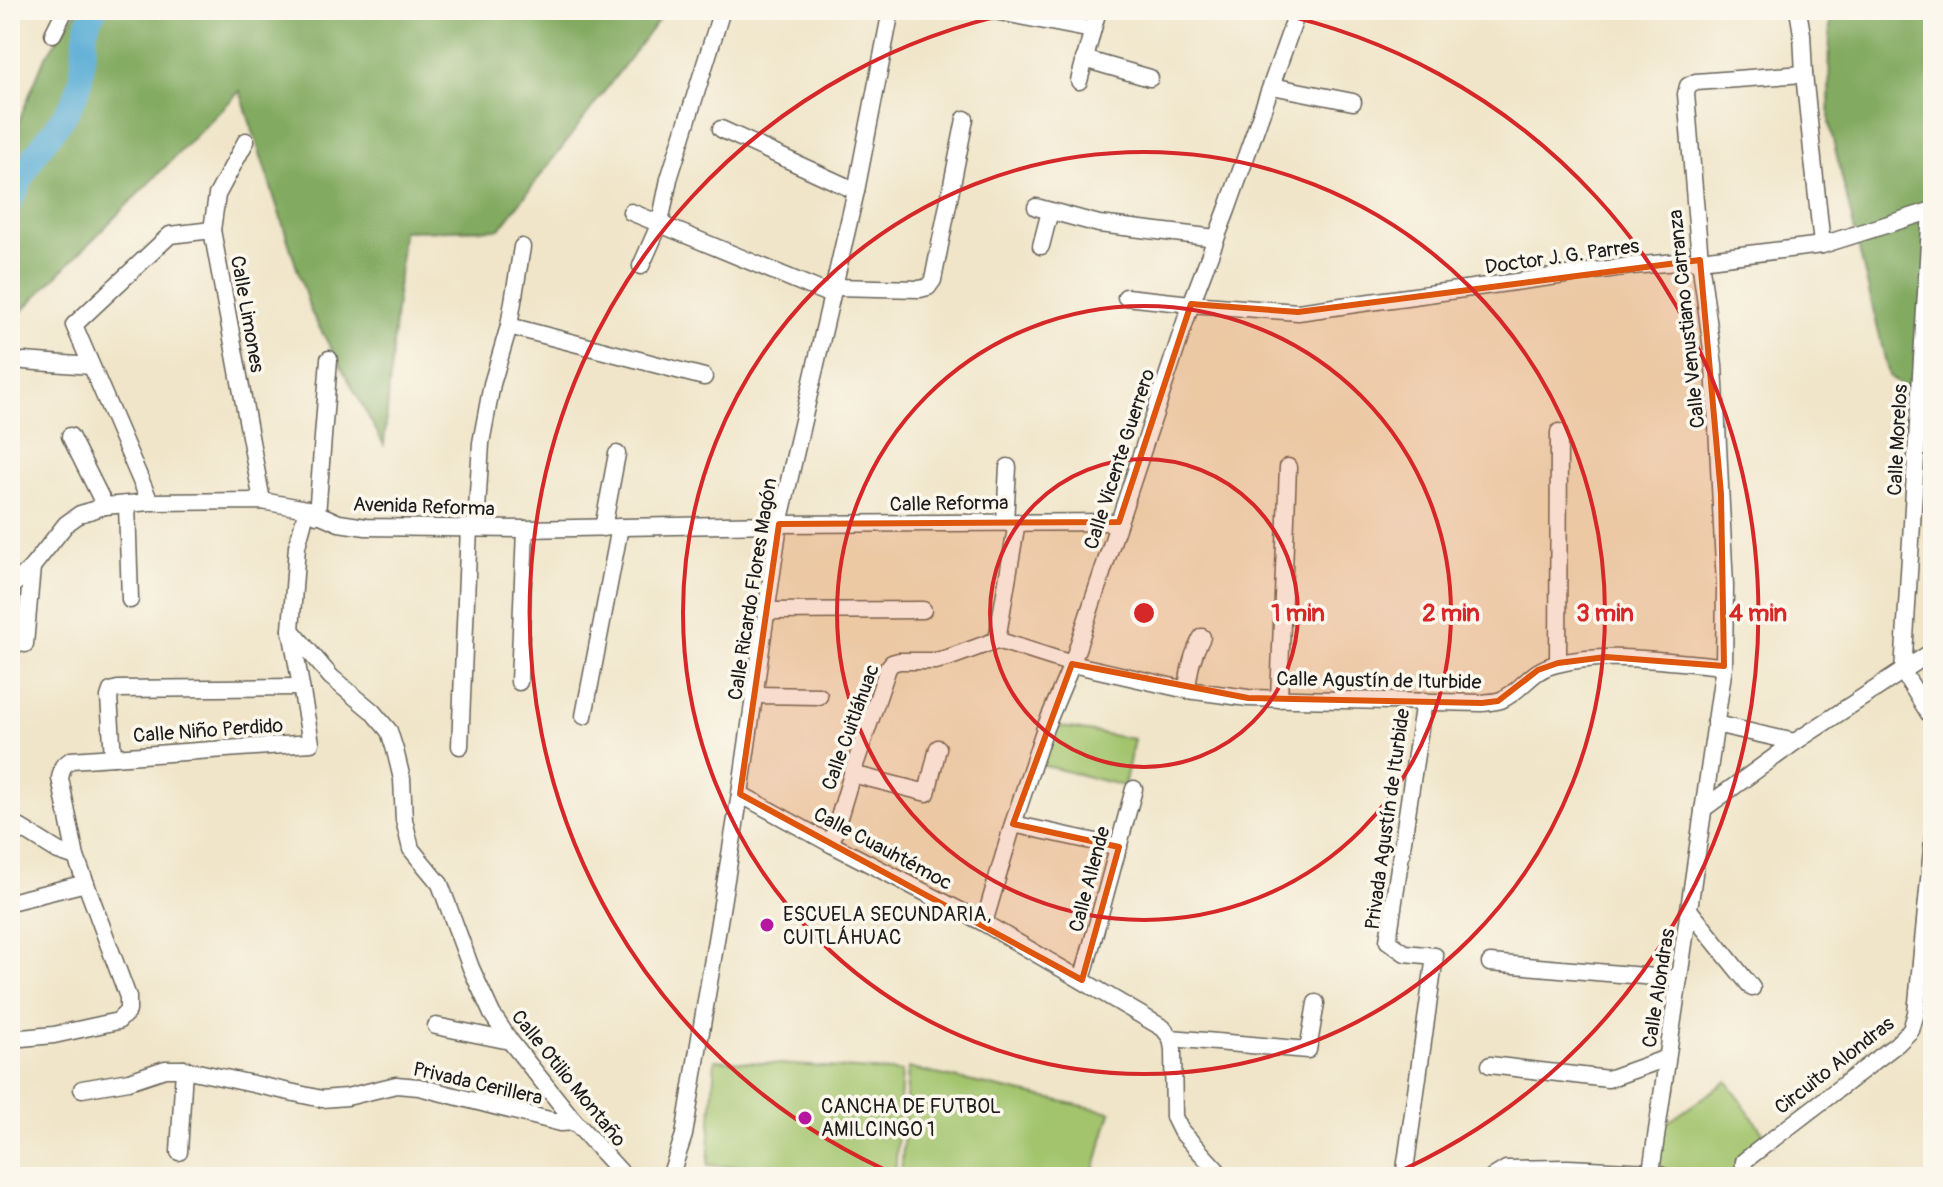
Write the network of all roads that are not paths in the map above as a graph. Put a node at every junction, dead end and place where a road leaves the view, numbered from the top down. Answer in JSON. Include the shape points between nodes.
{"nodes":[{"id":1,"x":65,"y":10,"type":"edge"},
{"id":2,"x":722,"y":10,"type":"edge"},
{"id":3,"x":891,"y":10,"type":"edge"},
{"id":4,"x":989,"y":10,"type":"edge"},
{"id":5,"x":1098,"y":10,"type":"edge"},
{"id":6,"x":1298,"y":10,"type":"edge"},
{"id":7,"x":1798,"y":10,"type":"edge"},
{"id":8,"x":1092,"y":30,"type":"junction"},
{"id":9,"x":53,"y":34,"type":"dead end"},
{"id":10,"x":1084,"y":59,"type":"junction"},
{"id":11,"x":1804,"y":74,"type":"junction"},
{"id":12,"x":1150,"y":78,"type":"dead end"},
{"id":13,"x":1079,"y":81,"type":"dead end"},
{"id":14,"x":1272,"y":86,"type":"junction"},
{"id":15,"x":1353,"y":102,"type":"dead end"},
{"id":16,"x":965,"y":119,"type":"dead end"},
{"id":17,"x":721,"y":129,"type":"dead end"},
{"id":18,"x":246,"y":141,"type":"dead end"},
{"id":19,"x":856,"y":191,"type":"junction"},
{"id":20,"x":1932,"y":210,"type":"edge"},
{"id":21,"x":631,"y":212,"type":"dead end"},
{"id":22,"x":660,"y":223,"type":"junction"},
{"id":23,"x":212,"y":230,"type":"junction"},
{"id":24,"x":1216,"y":238,"type":"junction"},
{"id":25,"x":1822,"y":245,"type":"junction"},
{"id":26,"x":1041,"y":246,"type":"dead end"},
{"id":27,"x":522,"y":247,"type":"dead end"},
{"id":28,"x":1700,"y":260,"type":"junction"},
{"id":29,"x":641,"y":266,"type":"dead end"},
{"id":30,"x":832,"y":291,"type":"junction"},
{"id":31,"x":1126,"y":297,"type":"dead end"},
{"id":32,"x":1191,"y":304,"type":"junction"},
{"id":33,"x":509,"y":326,"type":"junction"},
{"id":34,"x":329,"y":359,"type":"dead end"},
{"id":35,"x":24,"y":361,"type":"dead end"},
{"id":36,"x":91,"y":366,"type":"junction"},
{"id":37,"x":704,"y":377,"type":"dead end"},
{"id":38,"x":1559,"y":432,"type":"dead end"},
{"id":39,"x":70,"y":436,"type":"dead end"},
{"id":40,"x":617,"y":454,"type":"dead end"},
{"id":41,"x":1008,"y":467,"type":"dead end"},
{"id":42,"x":1288,"y":467,"type":"dead end"},
{"id":43,"x":262,"y":501,"type":"junction"},
{"id":44,"x":150,"y":502,"type":"junction"},
{"id":45,"x":127,"y":505,"type":"junction"},
{"id":46,"x":105,"y":506,"type":"junction"},
{"id":47,"x":312,"y":512,"type":"junction"},
{"id":48,"x":1011,"y":522,"type":"junction"},
{"id":49,"x":1119,"y":522,"type":"junction"},
{"id":50,"x":779,"y":524,"type":"junction"},
{"id":51,"x":472,"y":527,"type":"junction"},
{"id":52,"x":611,"y":527,"type":"junction"},
{"id":53,"x":525,"y":529,"type":"junction"},
{"id":54,"x":32,"y":567,"type":"junction"},
{"id":55,"x":10,"y":588,"type":"edge"},
{"id":56,"x":130,"y":600,"type":"dead end"},
{"id":57,"x":923,"y":610,"type":"dead end"},
{"id":58,"x":768,"y":611,"type":"junction"},
{"id":59,"x":291,"y":630,"type":"junction"},
{"id":60,"x":1202,"y":637,"type":"dead end"},
{"id":61,"x":997,"y":640,"type":"junction"},
{"id":62,"x":25,"y":644,"type":"dead end"},
{"id":63,"x":1933,"y":651,"type":"edge"},
{"id":64,"x":1558,"y":663,"type":"junction"},
{"id":65,"x":1072,"y":664,"type":"junction"},
{"id":66,"x":1724,"y":666,"type":"junction"},
{"id":67,"x":1903,"y":672,"type":"junction"},
{"id":68,"x":519,"y":682,"type":"dead end"},
{"id":69,"x":300,"y":687,"type":"junction"},
{"id":70,"x":1187,"y":690,"type":"junction"},
{"id":71,"x":755,"y":695,"type":"junction"},
{"id":72,"x":819,"y":696,"type":"dead end"},
{"id":73,"x":1279,"y":699,"type":"junction"},
{"id":74,"x":1424,"y":701,"type":"junction"},
{"id":75,"x":584,"y":716,"type":"dead end"},
{"id":76,"x":1933,"y":720,"type":"edge"},
{"id":77,"x":1715,"y":724,"type":"junction"},
{"id":78,"x":1795,"y":742,"type":"junction"},
{"id":79,"x":460,"y":746,"type":"dead end"},
{"id":80,"x":938,"y":748,"type":"dead end"},
{"id":81,"x":113,"y":757,"type":"junction"},
{"id":82,"x":852,"y":774,"type":"junction"},
{"id":83,"x":1134,"y":789,"type":"dead end"},
{"id":84,"x":740,"y":794,"type":"junction"},
{"id":85,"x":1703,"y":809,"type":"junction"},
{"id":86,"x":1013,"y":824,"type":"junction"},
{"id":87,"x":10,"y":831,"type":"edge"},
{"id":88,"x":1933,"y":839,"type":"edge"},
{"id":89,"x":831,"y":844,"type":"junction"},
{"id":90,"x":1119,"y":847,"type":"junction"},
{"id":91,"x":76,"y":857,"type":"junction"},
{"id":92,"x":86,"y":883,"type":"junction"},
{"id":93,"x":14,"y":901,"type":"dead end"},
{"id":94,"x":1690,"y":911,"type":"junction"},
{"id":95,"x":984,"y":923,"type":"junction"},
{"id":96,"x":1490,"y":963,"type":"dead end"},
{"id":97,"x":1679,"y":979,"type":"junction"},
{"id":98,"x":1082,"y":980,"type":"junction"},
{"id":99,"x":1752,"y":988,"type":"dead end"},
{"id":100,"x":1316,"y":1003,"type":"dead end"},
{"id":101,"x":436,"y":1026,"type":"dead end"},
{"id":102,"x":1171,"y":1038,"type":"junction"},
{"id":103,"x":10,"y":1039,"type":"edge"},
{"id":104,"x":510,"y":1041,"type":"junction"},
{"id":105,"x":1667,"y":1058,"type":"junction"},
{"id":106,"x":1490,"y":1065,"type":"dead end"},
{"id":107,"x":184,"y":1069,"type":"junction"},
{"id":108,"x":82,"y":1089,"type":"dead end"},
{"id":109,"x":575,"y":1122,"type":"junction"},
{"id":110,"x":179,"y":1152,"type":"dead end"},
{"id":111,"x":1743,"y":1169,"type":"edge"},
{"id":112,"x":1520,"y":1173,"type":"edge"},
{"id":113,"x":1658,"y":1174,"type":"edge"},
{"id":114,"x":625,"y":1177,"type":"edge"},
{"id":115,"x":670,"y":1177,"type":"edge"},
{"id":116,"x":1223,"y":1177,"type":"edge"},
{"id":117,"x":1404,"y":1177,"type":"edge"},
{"id":118,"x":1493,"y":1177,"type":"edge"}],
"edges":[{"from":1,"to":9,"type":"street"},
{"from":2,"to":22,"type":"street"},
{"from":3,"to":19,"type":"street","name":"Calle Ricardo Flores Magón"},
{"from":4,"to":8,"type":"street"},
{"from":5,"to":8,"type":"street"},
{"from":6,"to":14,"type":"street","name":"Calle Vicente Guerrero"},
{"from":7,"to":11,"type":"street"},
{"from":8,"to":10,"type":"street"},
{"from":10,"to":12,"type":"street"},
{"from":10,"to":13,"type":"street"},
{"from":11,"to":25,"type":"street"},
{"from":11,"to":28,"type":"street","name":"Calle Venustiano Carranza","via":[[1688,86]]},
{"from":14,"to":15,"type":"street"},
{"from":14,"to":24,"type":"street","name":"Calle Vicente Guerrero"},
{"from":16,"to":30,"type":"street","via":[[928,287]]},
{"from":17,"to":19,"type":"street"},
{"from":18,"to":23,"type":"street","name":"Calle Limones","via":[[217,195]]},
{"from":19,"to":30,"type":"street","name":"Calle Ricardo Flores Magón"},
{"from":20,"to":25,"type":"street","name":"Doctor J. G. Parres"},
{"from":20,"to":67,"type":"street","name":"Calle Morelos"},
{"from":21,"to":22,"type":"street"},
{"from":22,"to":29,"type":"street"},
{"from":22,"to":30,"type":"street"},
{"from":23,"to":36,"type":"street","via":[[170,235],[74,325]]},
{"from":23,"to":43,"type":"street","name":"Calle Limones"},
{"from":24,"to":26,"type":"street","via":[[1099,224],[1043,209]]},
{"from":24,"to":32,"type":"street","name":"Calle Vicente Guerrero"},
{"from":25,"to":28,"type":"street","name":"Doctor J. G. Parres"},
{"from":27,"to":33,"type":"street"},
{"from":28,"to":32,"type":"street","name":"Doctor J. G. Parres","via":[[1298,312]]},
{"from":28,"to":66,"type":"street","name":"Calle Venustiano Carranza","via":[[1720,465]]},
{"from":30,"to":50,"type":"street","name":"Calle Ricardo Flores Magón"},
{"from":31,"to":32,"type":"street","name":"Doctor J. G. Parres"},
{"from":32,"to":49,"type":"street","name":"Calle Vicente Guerrero"},
{"from":33,"to":37,"type":"street"},
{"from":33,"to":51,"type":"street","via":[[481,443]]},
{"from":34,"to":47,"type":"street","name":"Calle Niño Perdido"},
{"from":35,"to":36,"type":"street"},
{"from":36,"to":44,"type":"street"},
{"from":38,"to":64,"type":"street"},
{"from":39,"to":46,"type":"street"},
{"from":40,"to":52,"type":"street"},
{"from":41,"to":48,"type":"street"},
{"from":42,"to":73,"type":"street"},
{"from":43,"to":44,"type":"street","name":"Avenida Reforma"},
{"from":43,"to":47,"type":"street","name":"Avenida Reforma"},
{"from":44,"to":45,"type":"street","name":"Avenida Reforma"},
{"from":45,"to":46,"type":"street","name":"Avenida Reforma"},
{"from":45,"to":56,"type":"street"},
{"from":46,"to":54,"type":"street","name":"Avenida Reforma","via":[[66,524]]},
{"from":47,"to":51,"type":"street","name":"Avenida Reforma","via":[[366,527]]},
{"from":47,"to":59,"type":"street","name":"Calle Niño Perdido","via":[[297,546]]},
{"from":48,"to":49,"type":"street","name":"Calle Reforma"},
{"from":48,"to":50,"type":"street","name":"Calle Reforma"},
{"from":48,"to":61,"type":"street"},
{"from":49,"to":65,"type":"street","name":"Calle Vicente Guerrero"},
{"from":50,"to":52,"type":"street","name":"Avenida Reforma"},
{"from":50,"to":58,"type":"street","name":"Calle Ricardo Flores Magón"},
{"from":51,"to":53,"type":"street","name":"Avenida Reforma"},
{"from":51,"to":79,"type":"street"},
{"from":52,"to":53,"type":"street","name":"Avenida Reforma"},
{"from":52,"to":75,"type":"street"},
{"from":53,"to":68,"type":"street"},
{"from":54,"to":55,"type":"street","name":"Avenida Reforma"},
{"from":54,"to":62,"type":"street"},
{"from":57,"to":58,"type":"street"},
{"from":58,"to":71,"type":"street","name":"Calle Ricardo Flores Magón"},
{"from":59,"to":69,"type":"street","name":"Calle Niño Perdido"},
{"from":59,"to":104,"type":"street","name":"Calle Otilio Montaño","via":[[331,677],[389,731],[411,849],[440,884],[471,968]]},
{"from":60,"to":70,"type":"street","via":[[1189,665]]},
{"from":61,"to":65,"type":"street"},
{"from":61,"to":82,"type":"street","name":"Calle Cuitláhuac","via":[[935,661],[892,663]]},
{"from":63,"to":67,"type":"street"},
{"from":64,"to":66,"type":"street","name":"Calle Agustín de Iturbide","via":[[1606,657]]},
{"from":64,"to":74,"type":"street","name":"Calle Agustín de Iturbide","via":[[1538,670],[1498,701]]},
{"from":65,"to":70,"type":"street","name":"Calle Agustín de Iturbide"},
{"from":65,"to":86,"type":"street","name":"Calle Vicente Guerrero"},
{"from":66,"to":77,"type":"street","name":"Calle Alondras"},
{"from":67,"to":76,"type":"street"},
{"from":67,"to":78,"type":"street"},
{"from":69,"to":81,"type":"street","name":"Calle Niño Perdido","via":[[311,743]]},
{"from":69,"to":81,"type":"street","via":[[111,691]]},
{"from":70,"to":73,"type":"street","name":"Calle Agustín de Iturbide"},
{"from":71,"to":72,"type":"street"},
{"from":71,"to":84,"type":"street","name":"Calle Ricardo Flores Magón"},
{"from":73,"to":74,"type":"street","name":"Calle Agustín de Iturbide"},
{"from":74,"to":117,"type":"street","name":"Privada Agustín de Iturbide","via":[[1388,941],[1405,953],[1435,956]]},
{"from":77,"to":78,"type":"street"},
{"from":77,"to":85,"type":"street","name":"Calle Alondras"},
{"from":78,"to":85,"type":"street"},
{"from":80,"to":82,"type":"street","via":[[927,793]]},
{"from":81,"to":91,"type":"street","name":"Calle Niño Perdido","via":[[71,760],[63,766],[60,778]]},
{"from":82,"to":89,"type":"street","name":"Calle Cuitláhuac"},
{"from":83,"to":90,"type":"street","name":"Calle Allende"},
{"from":84,"to":89,"type":"street","name":"Calle Cuauhtémoc"},
{"from":84,"to":115,"type":"street","name":"Calle Ricardo Flores Magón","via":[[684,1135]]},
{"from":85,"to":94,"type":"street","name":"Calle Alondras"},
{"from":86,"to":90,"type":"street"},
{"from":86,"to":95,"type":"street","name":"Calle Vicente Guerrero"},
{"from":87,"to":91,"type":"street","via":[[21,828]]},
{"from":88,"to":111,"type":"street","name":"Circuito Alondras","via":[[1911,1030]]},
{"from":89,"to":95,"type":"street","name":"Calle Cuauhtémoc"},
{"from":90,"to":98,"type":"street","name":"Calle Allende"},
{"from":91,"to":92,"type":"street","name":"Calle Niño Perdido"},
{"from":92,"to":93,"type":"street"},
{"from":92,"to":103,"type":"street","name":"Calle Niño Perdido","via":[[128,997],[128,1011],[118,1021]]},
{"from":94,"to":97,"type":"street","name":"Calle Alondras"},
{"from":94,"to":99,"type":"street"},
{"from":95,"to":98,"type":"street","name":"Calle Cuauhtémoc"},
{"from":96,"to":97,"type":"street"},
{"from":97,"to":105,"type":"street","name":"Calle Alondras"},
{"from":98,"to":102,"type":"street","name":"Calle Cuauhtémoc","via":[[1163,1028]]},
{"from":100,"to":102,"type":"street","via":[[1308,1050]]},
{"from":101,"to":104,"type":"street"},
{"from":102,"to":116,"type":"street","via":[[1174,1117]]},
{"from":104,"to":109,"type":"street","name":"Calle Otilio Montaño"},
{"from":105,"to":106,"type":"street","via":[[1608,1079]]},
{"from":105,"to":113,"type":"street","name":"Calle Alondras"},
{"from":107,"to":108,"type":"street","name":"Privada Cerillera"},
{"from":107,"to":109,"type":"street","name":"Privada Cerillera","via":[[322,1099],[396,1085],[419,1087],[561,1123]]},
{"from":107,"to":110,"type":"street"},
{"from":109,"to":114,"type":"street","name":"Calle Otilio Montaño"},
{"from":112,"to":113,"type":"street","via":[[1568,1168]]},
{"from":112,"to":118,"type":"street","via":[[1506,1169]]}]}
